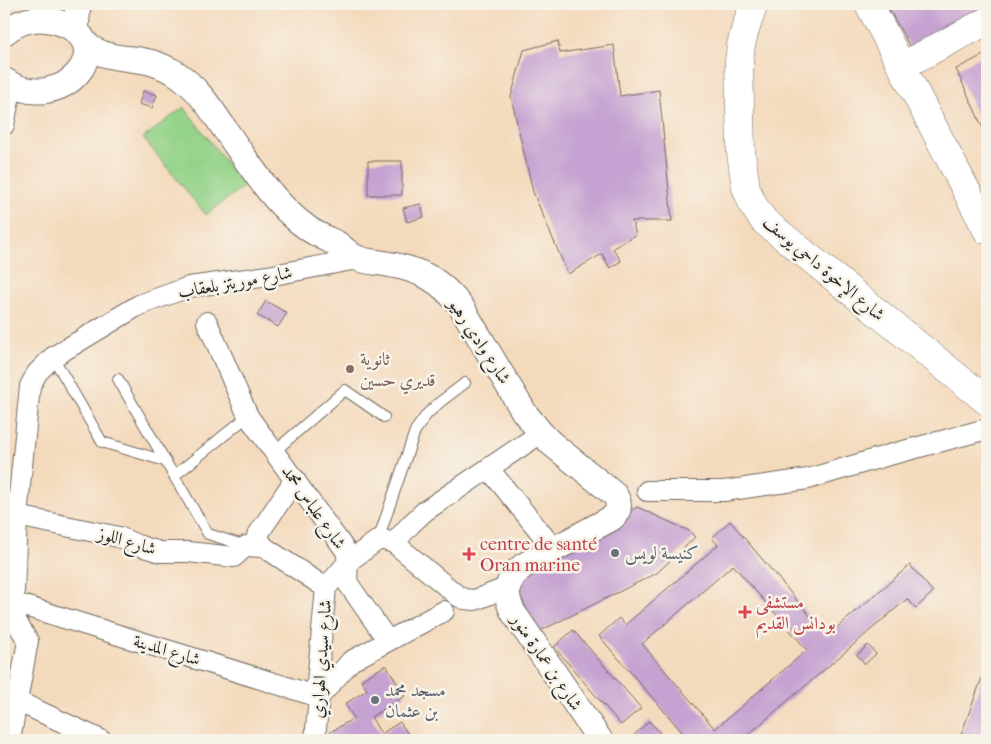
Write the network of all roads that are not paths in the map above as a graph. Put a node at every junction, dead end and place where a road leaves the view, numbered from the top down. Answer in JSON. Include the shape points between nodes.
{"nodes":[{"id":1,"x":53,"y":4,"type":"edge"},
{"id":2,"x":78,"y":4,"type":"edge"},
{"id":3,"x":754,"y":4,"type":"edge"},
{"id":4,"x":869,"y":4,"type":"edge"},
{"id":5,"x":33,"y":19,"type":"junction"},
{"id":6,"x":987,"y":21,"type":"edge"},
{"id":7,"x":4,"y":33,"type":"edge"},
{"id":8,"x":77,"y":33,"type":"junction"},
{"id":9,"x":154,"y":63,"type":"junction"},
{"id":10,"x":902,"y":66,"type":"junction"},
{"id":11,"x":79,"y":72,"type":"junction"},
{"id":12,"x":8,"y":83,"type":"edge"},
{"id":13,"x":4,"y":125,"type":"edge"},
{"id":14,"x":987,"y":230,"type":"edge"},
{"id":15,"x":357,"y":258,"type":"junction"},
{"id":16,"x":207,"y":322,"type":"dead end"},
{"id":17,"x":53,"y":356,"type":"junction"},
{"id":18,"x":118,"y":379,"type":"dead end"},
{"id":19,"x":465,"y":384,"type":"dead end"},
{"id":20,"x":987,"y":401,"type":"edge"},
{"id":21,"x":248,"y":416,"type":"junction"},
{"id":22,"x":384,"y":418,"type":"dead end"},
{"id":23,"x":987,"y":430,"type":"edge"},
{"id":24,"x":541,"y":433,"type":"junction"},
{"id":25,"x":275,"y":452,"type":"junction"},
{"id":26,"x":165,"y":461,"type":"junction"},
{"id":27,"x":489,"y":469,"type":"junction"},
{"id":28,"x":174,"y":476,"type":"junction"},
{"id":29,"x":295,"y":479,"type":"junction"},
{"id":30,"x":647,"y":491,"type":"dead end"},
{"id":31,"x":10,"y":516,"type":"edge"},
{"id":32,"x":386,"y":542,"type":"junction"},
{"id":33,"x":255,"y":546,"type":"junction"},
{"id":34,"x":554,"y":549,"type":"junction"},
{"id":35,"x":348,"y":562,"type":"junction"},
{"id":36,"x":508,"y":587,"type":"junction"},
{"id":37,"x":326,"y":588,"type":"junction"},
{"id":38,"x":14,"y":604,"type":"junction"},
{"id":39,"x":444,"y":611,"type":"dead end"},
{"id":40,"x":388,"y":640,"type":"junction"},
{"id":41,"x":319,"y":697,"type":"junction"},
{"id":42,"x":17,"y":701,"type":"junction"},
{"id":43,"x":10,"y":740,"type":"edge"},
{"id":44,"x":101,"y":740,"type":"edge"},
{"id":45,"x":315,"y":740,"type":"edge"},
{"id":46,"x":600,"y":740,"type":"edge"}],
"edges":[{"from":1,"to":5,"type":"street"},
{"from":2,"to":8,"type":"street"},
{"from":3,"to":20,"type":"main road","name":"شارع الإخوة داحي يوسف","via":[[744,30],[739,61],[741,153],[746,188],[753,205],[764,221]]},
{"from":4,"to":10,"type":"main road"},
{"from":5,"to":7,"type":"street"},
{"from":5,"to":8,"type":"street","name":"شارع وادي رهيو","via":[[58,22]]},
{"from":6,"to":10,"type":"main road"},
{"from":8,"to":9,"type":"street","name":"شارع وادي رهيو","via":[[90,48]]},
{"from":8,"to":11,"type":"street","via":[[86,49],[84,65]]},
{"from":9,"to":11,"type":"street","name":"شارع وادي رهيو","via":[[107,65]]},
{"from":9,"to":15,"type":"street","name":"شارع وادي رهيو","via":[[174,72],[202,97],[287,211],[306,227]]},
{"from":10,"to":14,"type":"main road"},
{"from":11,"to":12,"type":"street","via":[[67,82],[42,91],[21,89]]},
{"from":12,"to":13,"type":"street"},
{"from":15,"to":17,"type":"street","name":"شارع موريتز بلعقاب","via":[[268,276],[189,287],[139,305]]},
{"from":15,"to":24,"type":"street","name":"شارع وادي رهيو","via":[[418,271],[454,296],[524,412]]},
{"from":16,"to":21,"type":"street","name":"شارع علباس محمد"},
{"from":17,"to":26,"type":"lane","via":[[102,442]]},
{"from":17,"to":31,"type":"street","name":"شارع موريتز بلعقاب","via":[[30,386]]},
{"from":18,"to":26,"type":"lane"},
{"from":19,"to":32,"type":"lane","via":[[427,414],[416,431]]},
{"from":21,"to":25,"type":"street","name":"شارع علباس محمد"},
{"from":21,"to":28,"type":"lane"},
{"from":22,"to":25,"type":"lane","name":"شارع علباس محمد","via":[[345,390]]},
{"from":23,"to":30,"type":"street","via":[[808,478],[724,491]]},
{"from":24,"to":27,"type":"street","name":"شارع سيدي الهواري"},
{"from":24,"to":34,"type":"street","name":"شارع وادي رهيو","via":[[615,495],[619,504],[612,518]]},
{"from":25,"to":29,"type":"street","name":"شارع علباس محمد"},
{"from":26,"to":28,"type":"lane"},
{"from":27,"to":32,"type":"street","name":"شارع سيدي الهواري","via":[[425,511]]},
{"from":27,"to":34,"type":"street"},
{"from":28,"to":33,"type":"lane","via":[[208,534]]},
{"from":29,"to":33,"type":"street","via":[[257,536]]},
{"from":29,"to":35,"type":"street","name":"شارع علباس محمد","via":[[346,551]]},
{"from":31,"to":33,"type":"street","name":"شارع اللوز","via":[[119,537],[160,552],[234,557]]},
{"from":31,"to":38,"type":"street","name":"شارع موريتز بلعقاب"},
{"from":32,"to":35,"type":"street","name":"شارع سيدي الهواري"},
{"from":32,"to":36,"type":"street","via":[[464,599],[475,600]]},
{"from":33,"to":37,"type":"street"},
{"from":34,"to":36,"type":"street","via":[[522,566]]},
{"from":35,"to":37,"type":"street","name":"شارع سيدي الهواري"},
{"from":35,"to":40,"type":"street","name":"شارع علباس محمد","via":[[347,582]]},
{"from":36,"to":46,"type":"street","name":"شارع بن عمارة منور","via":[[513,612]]},
{"from":37,"to":41,"type":"street","name":"شارع سيدي الهواري"},
{"from":38,"to":41,"type":"street","name":"شارع المدينة"},
{"from":38,"to":42,"type":"street","name":"شارع موريتز بلعقاب","via":[[16,621],[28,641]]},
{"from":39,"to":40,"type":"street"},
{"from":40,"to":41,"type":"street","via":[[351,662]]},
{"from":41,"to":45,"type":"street","name":"شارع سيدي الهواري"},
{"from":42,"to":43,"type":"street","name":"شارع موريتز بلعقاب"},
{"from":42,"to":44,"type":"street"}]}
